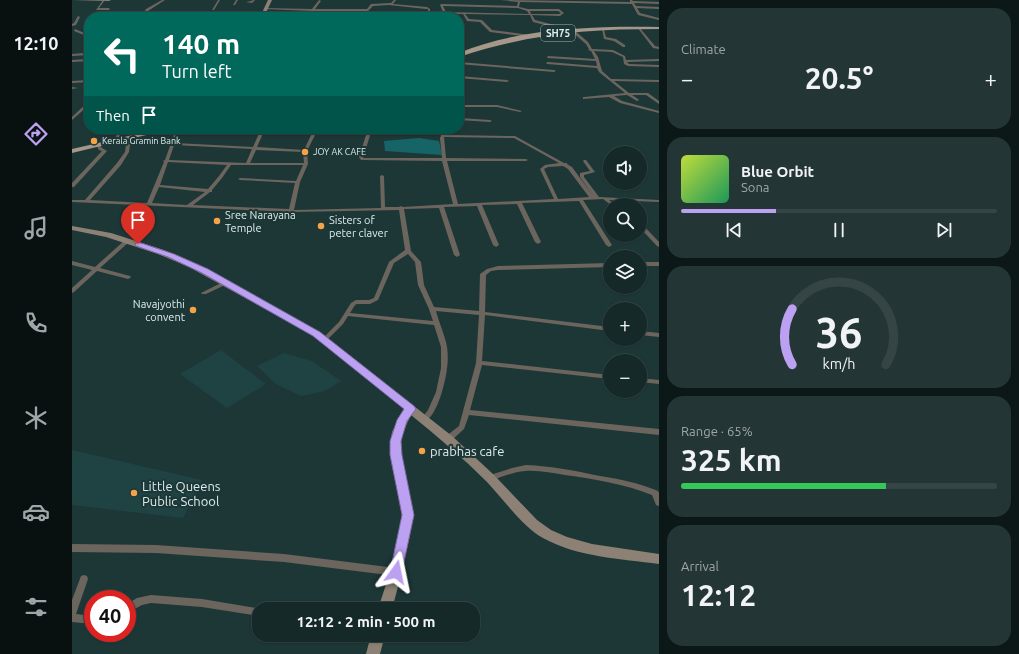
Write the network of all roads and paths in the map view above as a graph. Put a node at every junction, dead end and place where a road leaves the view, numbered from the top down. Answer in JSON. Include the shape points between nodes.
{"nodes":[{"id":1,"x":72,"y":0,"type":"edge"},
{"id":2,"x":104,"y":0,"type":"edge"},
{"id":3,"x":109,"y":0,"type":"edge"},
{"id":4,"x":164,"y":0,"type":"edge"},
{"id":5,"x":219,"y":0,"type":"edge"},
{"id":6,"x":237,"y":0,"type":"edge"},
{"id":7,"x":254,"y":0,"type":"edge"},
{"id":8,"x":270,"y":0,"type":"edge"},
{"id":9,"x":395,"y":0,"type":"edge"},
{"id":10,"x":440,"y":0,"type":"edge"},
{"id":11,"x":502,"y":0,"type":"edge"},
{"id":12,"x":519,"y":0,"type":"edge"},
{"id":13,"x":320,"y":1,"type":"dead end"},
{"id":14,"x":631,"y":1,"type":"edge"},
{"id":15,"x":247,"y":2,"type":"dead end"},
{"id":16,"x":659,"y":3,"type":"edge"},
{"id":17,"x":234,"y":4,"type":"dead end"},
{"id":18,"x":390,"y":5,"type":"junction"},
{"id":19,"x":441,"y":5,"type":"junction"},
{"id":20,"x":518,"y":7,"type":"junction"},
{"id":21,"x":635,"y":7,"type":"junction"},
{"id":22,"x":659,"y":8,"type":"edge"},
{"id":23,"x":109,"y":9,"type":"dead end"},
{"id":24,"x":213,"y":9,"type":"dead end"},
{"id":25,"x":291,"y":9,"type":"junction"},
{"id":26,"x":312,"y":10,"type":"junction"},
{"id":27,"x":342,"y":10,"type":"joint"},
{"id":28,"x":368,"y":10,"type":"joint"},
{"id":29,"x":528,"y":10,"type":"junction"},
{"id":30,"x":146,"y":12,"type":"edge"},
{"id":31,"x":264,"y":12,"type":"edge"},
{"id":32,"x":270,"y":12,"type":"edge"},
{"id":33,"x":290,"y":12,"type":"edge"},
{"id":34,"x":429,"y":12,"type":"edge"},
{"id":35,"x":444,"y":12,"type":"edge"},
{"id":36,"x":464,"y":14,"type":"joint"},
{"id":37,"x":530,"y":14,"type":"junction"},
{"id":38,"x":79,"y":17,"type":"dead end"},
{"id":39,"x":659,"y":19,"type":"edge"},
{"id":40,"x":72,"y":26,"type":"edge"},
{"id":41,"x":638,"y":28,"type":"junction"},
{"id":42,"x":659,"y":28,"type":"edge"},
{"id":43,"x":75,"y":30,"type":"dead end"},
{"id":44,"x":602,"y":30,"type":"junction"},
{"id":45,"x":573,"y":31,"type":"junction"},
{"id":46,"x":84,"y":34,"type":"edge"},
{"id":47,"x":529,"y":36,"type":"junction"},
{"id":48,"x":624,"y":46,"type":"dead end"},
{"id":49,"x":659,"y":48,"type":"edge"},
{"id":50,"x":590,"y":50,"type":"junction"},
{"id":51,"x":464,"y":53,"type":"edge"},
{"id":52,"x":84,"y":54,"type":"edge"},
{"id":53,"x":72,"y":55,"type":"edge"},
{"id":54,"x":548,"y":57,"type":"dead end"},
{"id":55,"x":574,"y":59,"type":"junction"},
{"id":56,"x":84,"y":60,"type":"edge"},
{"id":57,"x":597,"y":60,"type":"junction"},
{"id":58,"x":659,"y":60,"type":"edge"},
{"id":59,"x":72,"y":61,"type":"edge"},
{"id":60,"x":625,"y":61,"type":"junction"},
{"id":61,"x":464,"y":63,"type":"edge"},
{"id":62,"x":548,"y":63,"type":"dead end"},
{"id":63,"x":574,"y":65,"type":"junction"},
{"id":64,"x":659,"y":66,"type":"edge"},
{"id":65,"x":599,"y":67,"type":"junction"},
{"id":66,"x":554,"y":71,"type":"dead end"},
{"id":67,"x":464,"y":77,"type":"edge"},
{"id":68,"x":508,"y":80,"type":"dead end"},
{"id":69,"x":610,"y":80,"type":"junction"},
{"id":70,"x":84,"y":81,"type":"edge"},
{"id":71,"x":659,"y":81,"type":"edge"},
{"id":72,"x":72,"y":82,"type":"edge"},
{"id":73,"x":628,"y":94,"type":"junction"},
{"id":74,"x":609,"y":95,"type":"junction"},
{"id":75,"x":584,"y":98,"type":"dead end"},
{"id":76,"x":637,"y":100,"type":"dead end"},
{"id":77,"x":659,"y":103,"type":"edge"},
{"id":78,"x":464,"y":106,"type":"edge"},
{"id":79,"x":84,"y":107,"type":"edge"},
{"id":80,"x":520,"y":111,"type":"dead end"},
{"id":81,"x":659,"y":112,"type":"edge"},
{"id":82,"x":73,"y":117,"type":"edge"},
{"id":83,"x":464,"y":119,"type":"edge"},
{"id":84,"x":490,"y":121,"type":"dead end"},
{"id":85,"x":119,"y":134,"type":"edge"},
{"id":86,"x":146,"y":134,"type":"edge"},
{"id":87,"x":176,"y":134,"type":"edge"},
{"id":88,"x":261,"y":134,"type":"edge"},
{"id":89,"x":314,"y":134,"type":"edge"},
{"id":90,"x":368,"y":134,"type":"edge"},
{"id":91,"x":443,"y":136,"type":"joint"},
{"id":92,"x":129,"y":138,"type":"junction"},
{"id":93,"x":117,"y":141,"type":"junction"},
{"id":94,"x":172,"y":144,"type":"junction"},
{"id":95,"x":98,"y":145,"type":"junction"},
{"id":96,"x":255,"y":148,"type":"junction"},
{"id":97,"x":72,"y":151,"type":"edge"},
{"id":98,"x":305,"y":151,"type":"junction"},
{"id":99,"x":444,"y":159,"type":"junction"},
{"id":100,"x":526,"y":160,"type":"dead end"},
{"id":101,"x":165,"y":161,"type":"junction"},
{"id":102,"x":585,"y":161,"type":"dead end"},
{"id":103,"x":230,"y":164,"type":"junction"},
{"id":104,"x":248,"y":164,"type":"junction"},
{"id":105,"x":306,"y":164,"type":"junction"},
{"id":106,"x":565,"y":164,"type":"junction"},
{"id":107,"x":382,"y":176,"type":"dead end"},
{"id":108,"x":240,"y":179,"type":"dead end"},
{"id":109,"x":298,"y":182,"type":"junction"},
{"id":110,"x":72,"y":186,"type":"edge"},
{"id":111,"x":158,"y":186,"type":"junction"},
{"id":112,"x":210,"y":191,"type":"junction"},
{"id":113,"x":598,"y":199,"type":"junction"},
{"id":114,"x":580,"y":200,"type":"junction"},
{"id":115,"x":72,"y":201,"type":"edge"},
{"id":116,"x":556,"y":201,"type":"junction"},
{"id":117,"x":603,"y":201,"type":"edge"},
{"id":118,"x":659,"y":201,"type":"edge"},
{"id":119,"x":86,"y":202,"type":"junction"},
{"id":120,"x":519,"y":202,"type":"junction"},
{"id":121,"x":149,"y":204,"type":"junction"},
{"id":122,"x":479,"y":204,"type":"junction"},
{"id":123,"x":456,"y":205,"type":"junction"},
{"id":124,"x":188,"y":206,"type":"junction"},
{"id":125,"x":441,"y":206,"type":"junction"},
{"id":126,"x":401,"y":207,"type":"junction"},
{"id":127,"x":383,"y":209,"type":"junction"},
{"id":128,"x":291,"y":211,"type":"junction"},
{"id":129,"x":72,"y":228,"type":"edge"},
{"id":130,"x":647,"y":232,"type":"edge"},
{"id":131,"x":127,"y":241,"type":"junction"},
{"id":132,"x":538,"y":242,"type":"dead end"},
{"id":133,"x":496,"y":245,"type":"dead end"},
{"id":134,"x":609,"y":245,"type":"dead end"},
{"id":135,"x":659,"y":245,"type":"edge"},
{"id":136,"x":408,"y":250,"type":"junction"},
{"id":137,"x":457,"y":255,"type":"dead end"},
{"id":138,"x":72,"y":263,"type":"edge"},
{"id":139,"x":647,"y":264,"type":"edge"},
{"id":140,"x":659,"y":264,"type":"edge"},
{"id":141,"x":603,"y":265,"type":"edge"},
{"id":142,"x":97,"y":269,"type":"junction"},
{"id":143,"x":128,"y":277,"type":"dead end"},
{"id":144,"x":225,"y":283,"type":"junction"},
{"id":145,"x":73,"y":290,"type":"edge"},
{"id":146,"x":204,"y":293,"type":"dead end"},
{"id":147,"x":432,"y":309,"type":"junction"},
{"id":148,"x":482,"y":313,"type":"junction"},
{"id":149,"x":346,"y":314,"type":"junction"},
{"id":150,"x":436,"y":322,"type":"junction"},
{"id":151,"x":603,"y":328,"type":"edge"},
{"id":152,"x":647,"y":333,"type":"edge"},
{"id":153,"x":659,"y":335,"type":"edge"},
{"id":154,"x":324,"y":340,"type":"junction"},
{"id":155,"x":479,"y":363,"type":"junction"},
{"id":156,"x":603,"y":376,"type":"edge"},
{"id":157,"x":647,"y":381,"type":"edge"},
{"id":158,"x":659,"y":382,"type":"edge"},
{"id":159,"x":410,"y":409,"type":"junction"},
{"id":160,"x":466,"y":412,"type":"junction"},
{"id":161,"x":424,"y":419,"type":"junction"},
{"id":162,"x":659,"y":432,"type":"edge"},
{"id":163,"x":448,"y":439,"type":"junction"},
{"id":164,"x":490,"y":478,"type":"junction"},
{"id":165,"x":659,"y":503,"type":"edge"},
{"id":166,"x":72,"y":548,"type":"edge"},
{"id":167,"x":659,"y":559,"type":"edge"},
{"id":168,"x":396,"y":572,"type":"junction"},
{"id":169,"x":84,"y":579,"type":"dead end"},
{"id":170,"x":387,"y":602,"type":"edge"},
{"id":171,"x":136,"y":603,"type":"edge"},
{"id":172,"x":252,"y":611,"type":"edge"},
{"id":173,"x":72,"y":612,"type":"edge"},
{"id":174,"x":72,"y":618,"type":"edge"},
{"id":175,"x":84,"y":619,"type":"edge"},
{"id":176,"x":376,"y":642,"type":"edge"},
{"id":177,"x":373,"y":654,"type":"edge"}],
"edges":[{"from":1,"to":2,"type":"street"},
{"from":2,"to":3,"type":"street"},
{"from":2,"to":23,"type":"street","via":[[97,9]]},
{"from":4,"to":30,"type":"street"},
{"from":5,"to":24,"type":"street"},
{"from":6,"to":17,"type":"street"},
{"from":7,"to":15,"type":"street"},
{"from":8,"to":31,"type":"street"},
{"from":9,"to":18,"type":"street"},
{"from":10,"to":19,"type":"street"},
{"from":11,"to":12,"type":"street"},
{"from":12,"to":14,"type":"street"},
{"from":12,"to":20,"type":"street"},
{"from":13,"to":26,"type":"street"},
{"from":14,"to":16,"type":"street"},
{"from":14,"to":21,"type":"street"},
{"from":18,"to":28,"type":"street","via":[[372,4]]},
{"from":18,"to":34,"type":"street","via":[[427,8]]},
{"from":19,"to":20,"type":"street"},
{"from":19,"to":35,"type":"street"},
{"from":20,"to":29,"type":"street"},
{"from":21,"to":22,"type":"street"},
{"from":21,"to":39,"type":"street","via":[[640,15]]},
{"from":25,"to":26,"type":"street"},
{"from":25,"to":32,"type":"street"},
{"from":25,"to":33,"type":"street"},
{"from":26,"to":27,"type":"street"},
{"from":27,"to":28,"type":"street"},
{"from":29,"to":37,"type":"street"},
{"from":29,"to":37,"type":"street","via":[[559,10],[563,13]]},
{"from":36,"to":37,"type":"street"},
{"from":36,"to":47,"type":"street","via":[[467,19],[481,21],[491,31]]},
{"from":37,"to":45,"type":"street","via":[[534,21]]},
{"from":38,"to":40,"type":"street"},
{"from":41,"to":42,"type":"main road","number":"SH75"},
{"from":41,"to":44,"type":"main road","number":"SH75"},
{"from":41,"to":49,"type":"street","via":[[654,47]]},
{"from":43,"to":46,"type":"street"},
{"from":44,"to":45,"type":"main road","number":"SH75"},
{"from":44,"to":48,"type":"street","via":[[605,38],[615,40]]},
{"from":45,"to":47,"type":"main road","number":"SH75"},
{"from":45,"to":50,"type":"street","via":[[587,43]]},
{"from":47,"to":51,"type":"main road","number":"SH75"},
{"from":50,"to":57,"type":"street"},
{"from":50,"to":60,"type":"street","via":[[616,52],[623,56]]},
{"from":52,"to":53,"type":"street"},
{"from":54,"to":55,"type":"street"},
{"from":55,"to":57,"type":"street"},
{"from":55,"to":63,"type":"street"},
{"from":56,"to":59,"type":"street"},
{"from":57,"to":65,"type":"street"},
{"from":58,"to":60,"type":"street"},
{"from":60,"to":64,"type":"street","via":[[628,65]]},
{"from":61,"to":66,"type":"street"},
{"from":62,"to":63,"type":"street"},
{"from":63,"to":65,"type":"street"},
{"from":65,"to":69,"type":"street"},
{"from":67,"to":68,"type":"street"},
{"from":69,"to":71,"type":"street"},
{"from":69,"to":73,"type":"street"},
{"from":70,"to":72,"type":"street"},
{"from":73,"to":74,"type":"street"},
{"from":73,"to":76,"type":"street"},
{"from":73,"to":77,"type":"street","via":[[651,95]]},
{"from":74,"to":75,"type":"street"},
{"from":74,"to":81,"type":"street","via":[[620,102]]},
{"from":78,"to":80,"type":"street","via":[[497,106]]},
{"from":79,"to":82,"type":"street"},
{"from":83,"to":84,"type":"street"},
{"from":85,"to":93,"type":"street"},
{"from":86,"to":92,"type":"main road"},
{"from":87,"to":94,"type":"street"},
{"from":88,"to":96,"type":"street"},
{"from":89,"to":98,"type":"street"},
{"from":90,"to":99,"type":"street","via":[[360,157],[362,159]]},
{"from":91,"to":99,"type":"street"},
{"from":91,"to":106,"type":"street","via":[[513,136]]},
{"from":92,"to":93,"type":"main road"},
{"from":92,"to":119,"type":"street","via":[[127,152],[119,164]]},
{"from":93,"to":95,"type":"main road"},
{"from":94,"to":96,"type":"street"},
{"from":94,"to":101,"type":"street"},
{"from":95,"to":97,"type":"main road"},
{"from":95,"to":110,"type":"street","via":[[105,151]]},
{"from":96,"to":98,"type":"street"},
{"from":96,"to":104,"type":"street"},
{"from":98,"to":105,"type":"street"},
{"from":99,"to":100,"type":"street"},
{"from":99,"to":123,"type":"street"},
{"from":101,"to":103,"type":"street"},
{"from":101,"to":111,"type":"street"},
{"from":102,"to":113,"type":"street","via":[[593,172],[582,174],[582,177]]},
{"from":103,"to":104,"type":"street"},
{"from":103,"to":112,"type":"street"},
{"from":104,"to":105,"type":"street"},
{"from":105,"to":109,"type":"street"},
{"from":106,"to":113,"type":"street"},
{"from":106,"to":116,"type":"street","via":[[542,169]]},
{"from":107,"to":127,"type":"street"},
{"from":108,"to":109,"type":"street"},
{"from":109,"to":128,"type":"street"},
{"from":111,"to":112,"type":"street"},
{"from":111,"to":121,"type":"street"},
{"from":112,"to":124,"type":"street"},
{"from":113,"to":114,"type":"street"},
{"from":113,"to":117,"type":"street"},
{"from":113,"to":118,"type":"street"},
{"from":114,"to":116,"type":"street"},
{"from":114,"to":134,"type":"street"},
{"from":115,"to":119,"type":"street"},
{"from":116,"to":120,"type":"street"},
{"from":119,"to":121,"type":"street"},
{"from":120,"to":122,"type":"street"},
{"from":120,"to":132,"type":"street"},
{"from":121,"to":124,"type":"street"},
{"from":122,"to":123,"type":"street"},
{"from":122,"to":133,"type":"street"},
{"from":123,"to":125,"type":"street"},
{"from":124,"to":128,"type":"street"},
{"from":125,"to":126,"type":"street"},
{"from":125,"to":137,"type":"street"},
{"from":126,"to":127,"type":"street"},
{"from":126,"to":136,"type":"street"},
{"from":127,"to":128,"type":"street"},
{"from":129,"to":131,"type":"street"},
{"from":130,"to":135,"type":"street"},
{"from":131,"to":142,"type":"street"},
{"from":131,"to":144,"type":"street","via":[[171,256]]},
{"from":136,"to":147,"type":"street","via":[[418,262],[421,285]]},
{"from":136,"to":149,"type":"street","via":[[392,262],[376,299],[370,302],[356,302]]},
{"from":138,"to":142,"type":"street"},
{"from":139,"to":140,"type":"street"},
{"from":141,"to":148,"type":"street","via":[[489,270],[483,274]]},
{"from":142,"to":143,"type":"street"},
{"from":142,"to":145,"type":"street"},
{"from":144,"to":146,"type":"street"},
{"from":144,"to":154,"type":"street"},
{"from":147,"to":148,"type":"street"},
{"from":147,"to":150,"type":"street"},
{"from":148,"to":151,"type":"street"},
{"from":148,"to":155,"type":"street"},
{"from":149,"to":150,"type":"street"},
{"from":149,"to":154,"type":"street"},
{"from":150,"to":161,"type":"street","via":[[444,347],[444,368],[439,392],[431,411]]},
{"from":152,"to":153,"type":"street"},
{"from":154,"to":159,"type":"street"},
{"from":155,"to":156,"type":"street"},
{"from":155,"to":160,"type":"street"},
{"from":157,"to":158,"type":"street"},
{"from":159,"to":161,"type":"street"},
{"from":159,"to":168,"type":"street","via":[[402,420],[395,441],[408,515]]},
{"from":160,"to":162,"type":"street"},
{"from":160,"to":163,"type":"street","via":[[462,427]]},
{"from":161,"to":163,"type":"street"},
{"from":163,"to":164,"type":"street"},
{"from":164,"to":165,"type":"street","via":[[515,469],[541,468],[639,487],[655,493]]},
{"from":164,"to":167,"type":"street","via":[[547,534],[592,550]]},
{"from":166,"to":168,"type":"street","via":[[156,549],[284,558]]},
{"from":168,"to":170,"type":"street"},
{"from":169,"to":173,"type":"street"},
{"from":171,"to":172,"type":"street","via":[[151,599]]},
{"from":174,"to":175,"type":"street"},
{"from":176,"to":177,"type":"street"}]}
